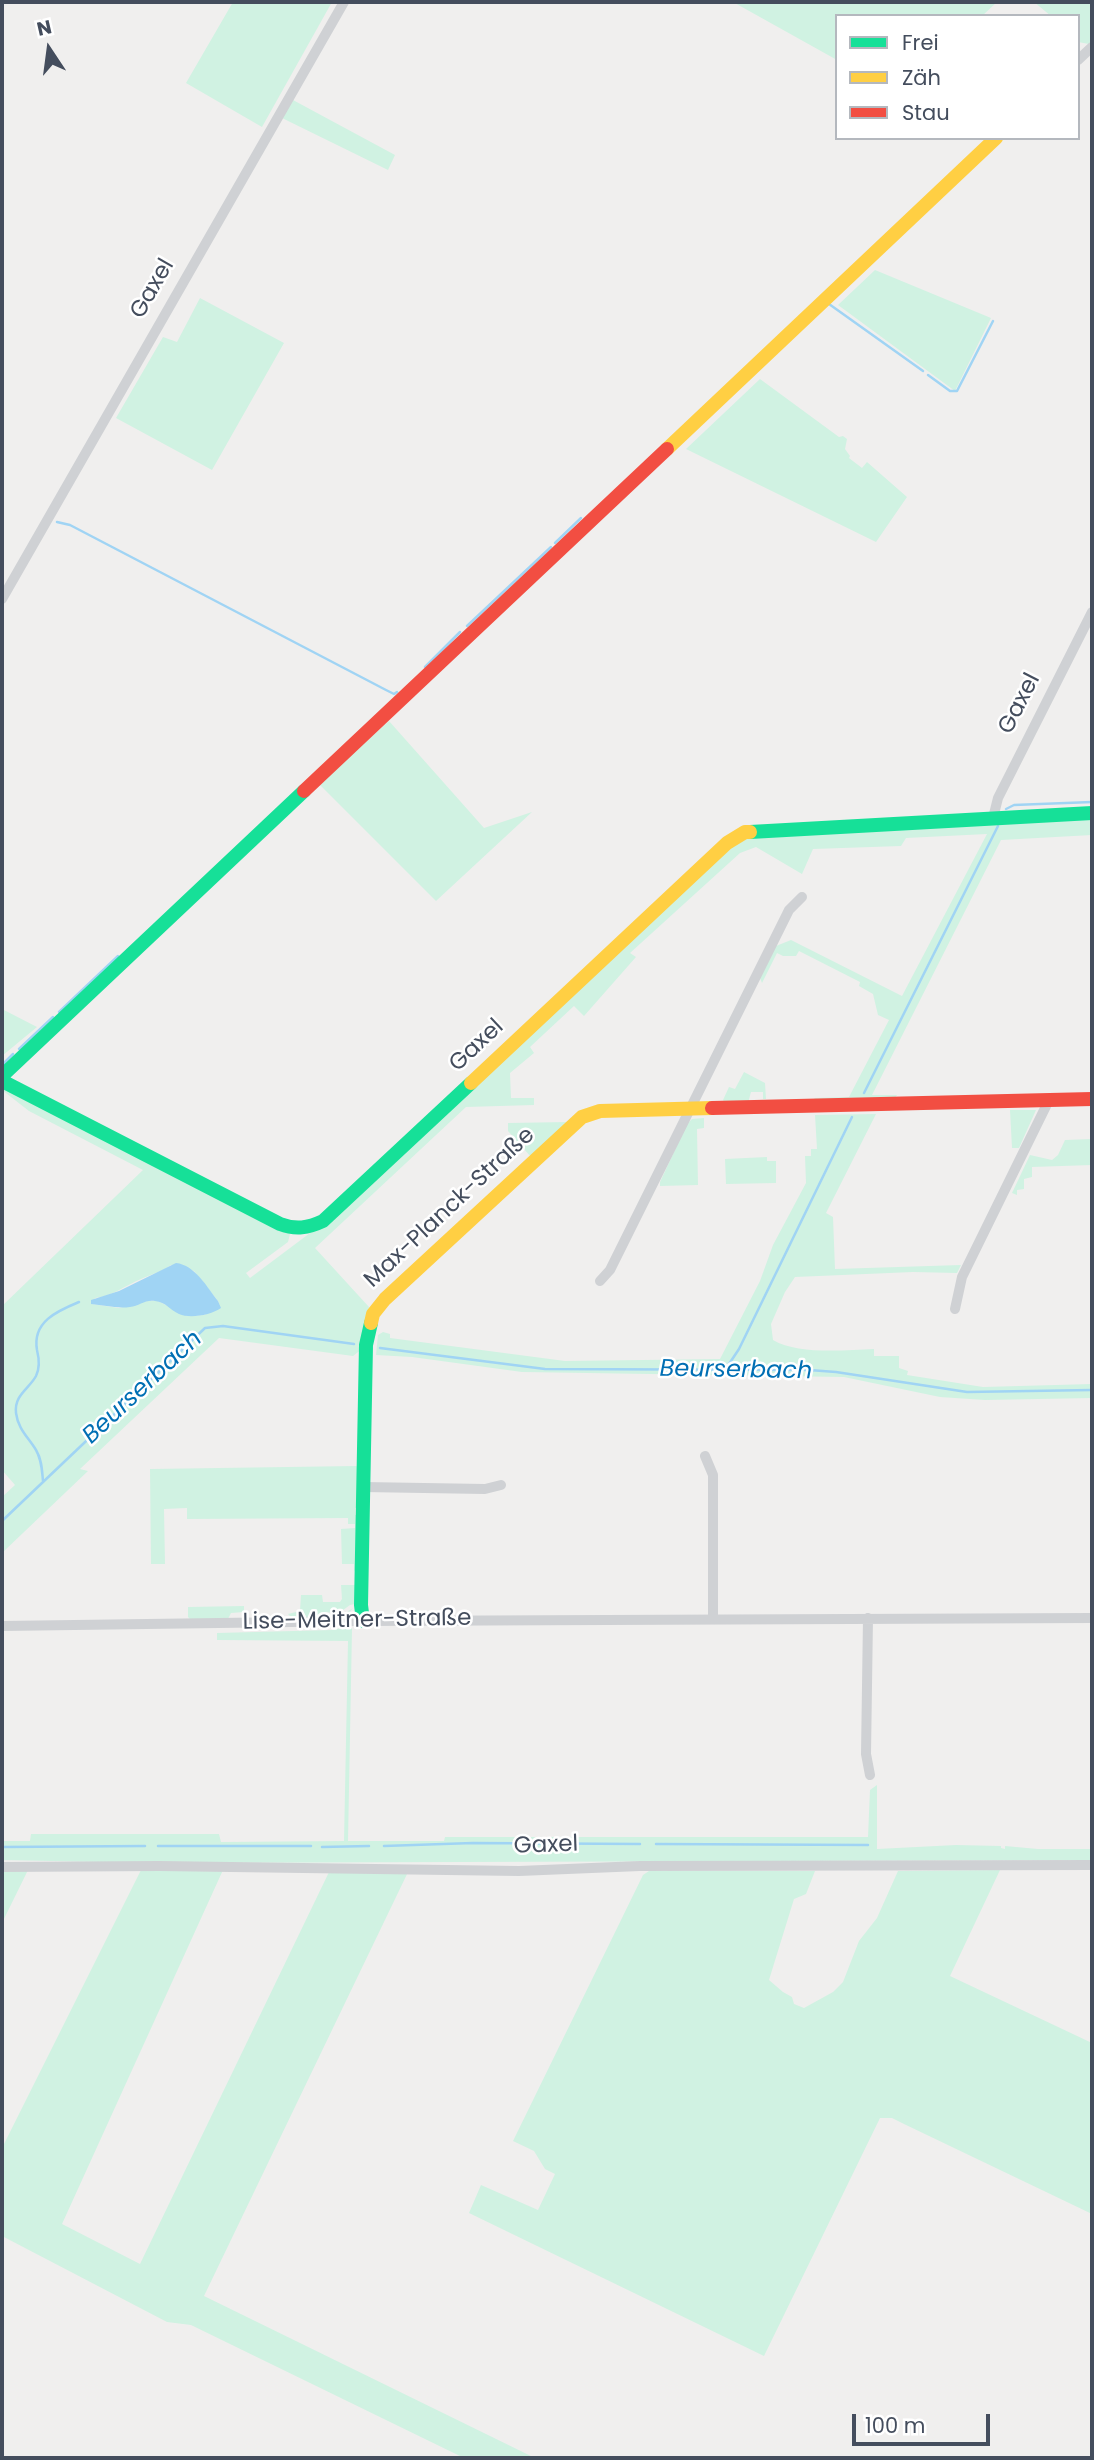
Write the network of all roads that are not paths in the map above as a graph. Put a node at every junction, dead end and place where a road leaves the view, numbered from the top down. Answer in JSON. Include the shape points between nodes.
{"nodes":[{"id":1,"x":344,"y":2,"type":"edge"},
{"id":2,"x":994,"y":140,"type":"edge"},
{"id":3,"x":2,"y":599,"type":"edge"},
{"id":4,"x":1092,"y":612,"type":"edge"},
{"id":5,"x":1092,"y":813,"type":"edge"},
{"id":6,"x":993,"y":818,"type":"junction"},
{"id":7,"x":802,"y":897,"type":"dead end"},
{"id":8,"x":2,"y":1076,"type":"edge"},
{"id":9,"x":2,"y":1081,"type":"edge"},
{"id":10,"x":1092,"y":1098,"type":"edge"},
{"id":11,"x":1049,"y":1100,"type":"junction"},
{"id":12,"x":691,"y":1110,"type":"junction"},
{"id":13,"x":600,"y":1281,"type":"dead end"},
{"id":14,"x":955,"y":1309,"type":"dead end"},
{"id":15,"x":705,"y":1456,"type":"dead end"},
{"id":16,"x":501,"y":1485,"type":"dead end"},
{"id":17,"x":363,"y":1487,"type":"junction"},
{"id":18,"x":868,"y":1618,"type":"junction"},
{"id":19,"x":1092,"y":1618,"type":"edge"},
{"id":20,"x":713,"y":1619,"type":"junction"},
{"id":21,"x":363,"y":1620,"type":"junction"},
{"id":22,"x":2,"y":1626,"type":"edge"},
{"id":23,"x":870,"y":1775,"type":"dead end"},
{"id":24,"x":1092,"y":1865,"type":"edge"},
{"id":25,"x":2,"y":1867,"type":"edge"}],
"edges":[{"from":1,"to":3,"type":"street","name":"Gaxel"},
{"from":2,"to":8,"type":"street"},
{"from":4,"to":6,"type":"street","name":"Gaxel","via":[[999,797]]},
{"from":5,"to":6,"type":"street","name":"Gaxel"},
{"from":6,"to":9,"type":"street","name":"Gaxel","via":[[745,832],[735,837],[312,1227],[280,1224]]},
{"from":7,"to":12,"type":"street","via":[[789,910]]},
{"from":10,"to":11,"type":"street","name":"Max-Planck-Straße"},
{"from":11,"to":12,"type":"street","name":"Max-Planck-Straße"},
{"from":11,"to":14,"type":"street","via":[[962,1277]]},
{"from":12,"to":13,"type":"street","via":[[610,1270]]},
{"from":12,"to":17,"type":"street","name":"Max-Planck-Straße","via":[[600,1111],[582,1117],[377,1307],[366,1345]]},
{"from":15,"to":20,"type":"street","via":[[713,1475]]},
{"from":16,"to":17,"type":"street","via":[[485,1489]]},
{"from":17,"to":21,"type":"street","name":"Max-Planck-Straße"},
{"from":18,"to":19,"type":"street","name":"Lise-Meitner-Straße"},
{"from":18,"to":20,"type":"street","name":"Lise-Meitner-Straße"},
{"from":18,"to":23,"type":"street","via":[[866,1754]]},
{"from":20,"to":21,"type":"street","name":"Lise-Meitner-Straße"},
{"from":21,"to":22,"type":"street","name":"Lise-Meitner-Straße"},
{"from":24,"to":25,"type":"street","name":"Gaxel","via":[[640,1866],[519,1871]]}]}
